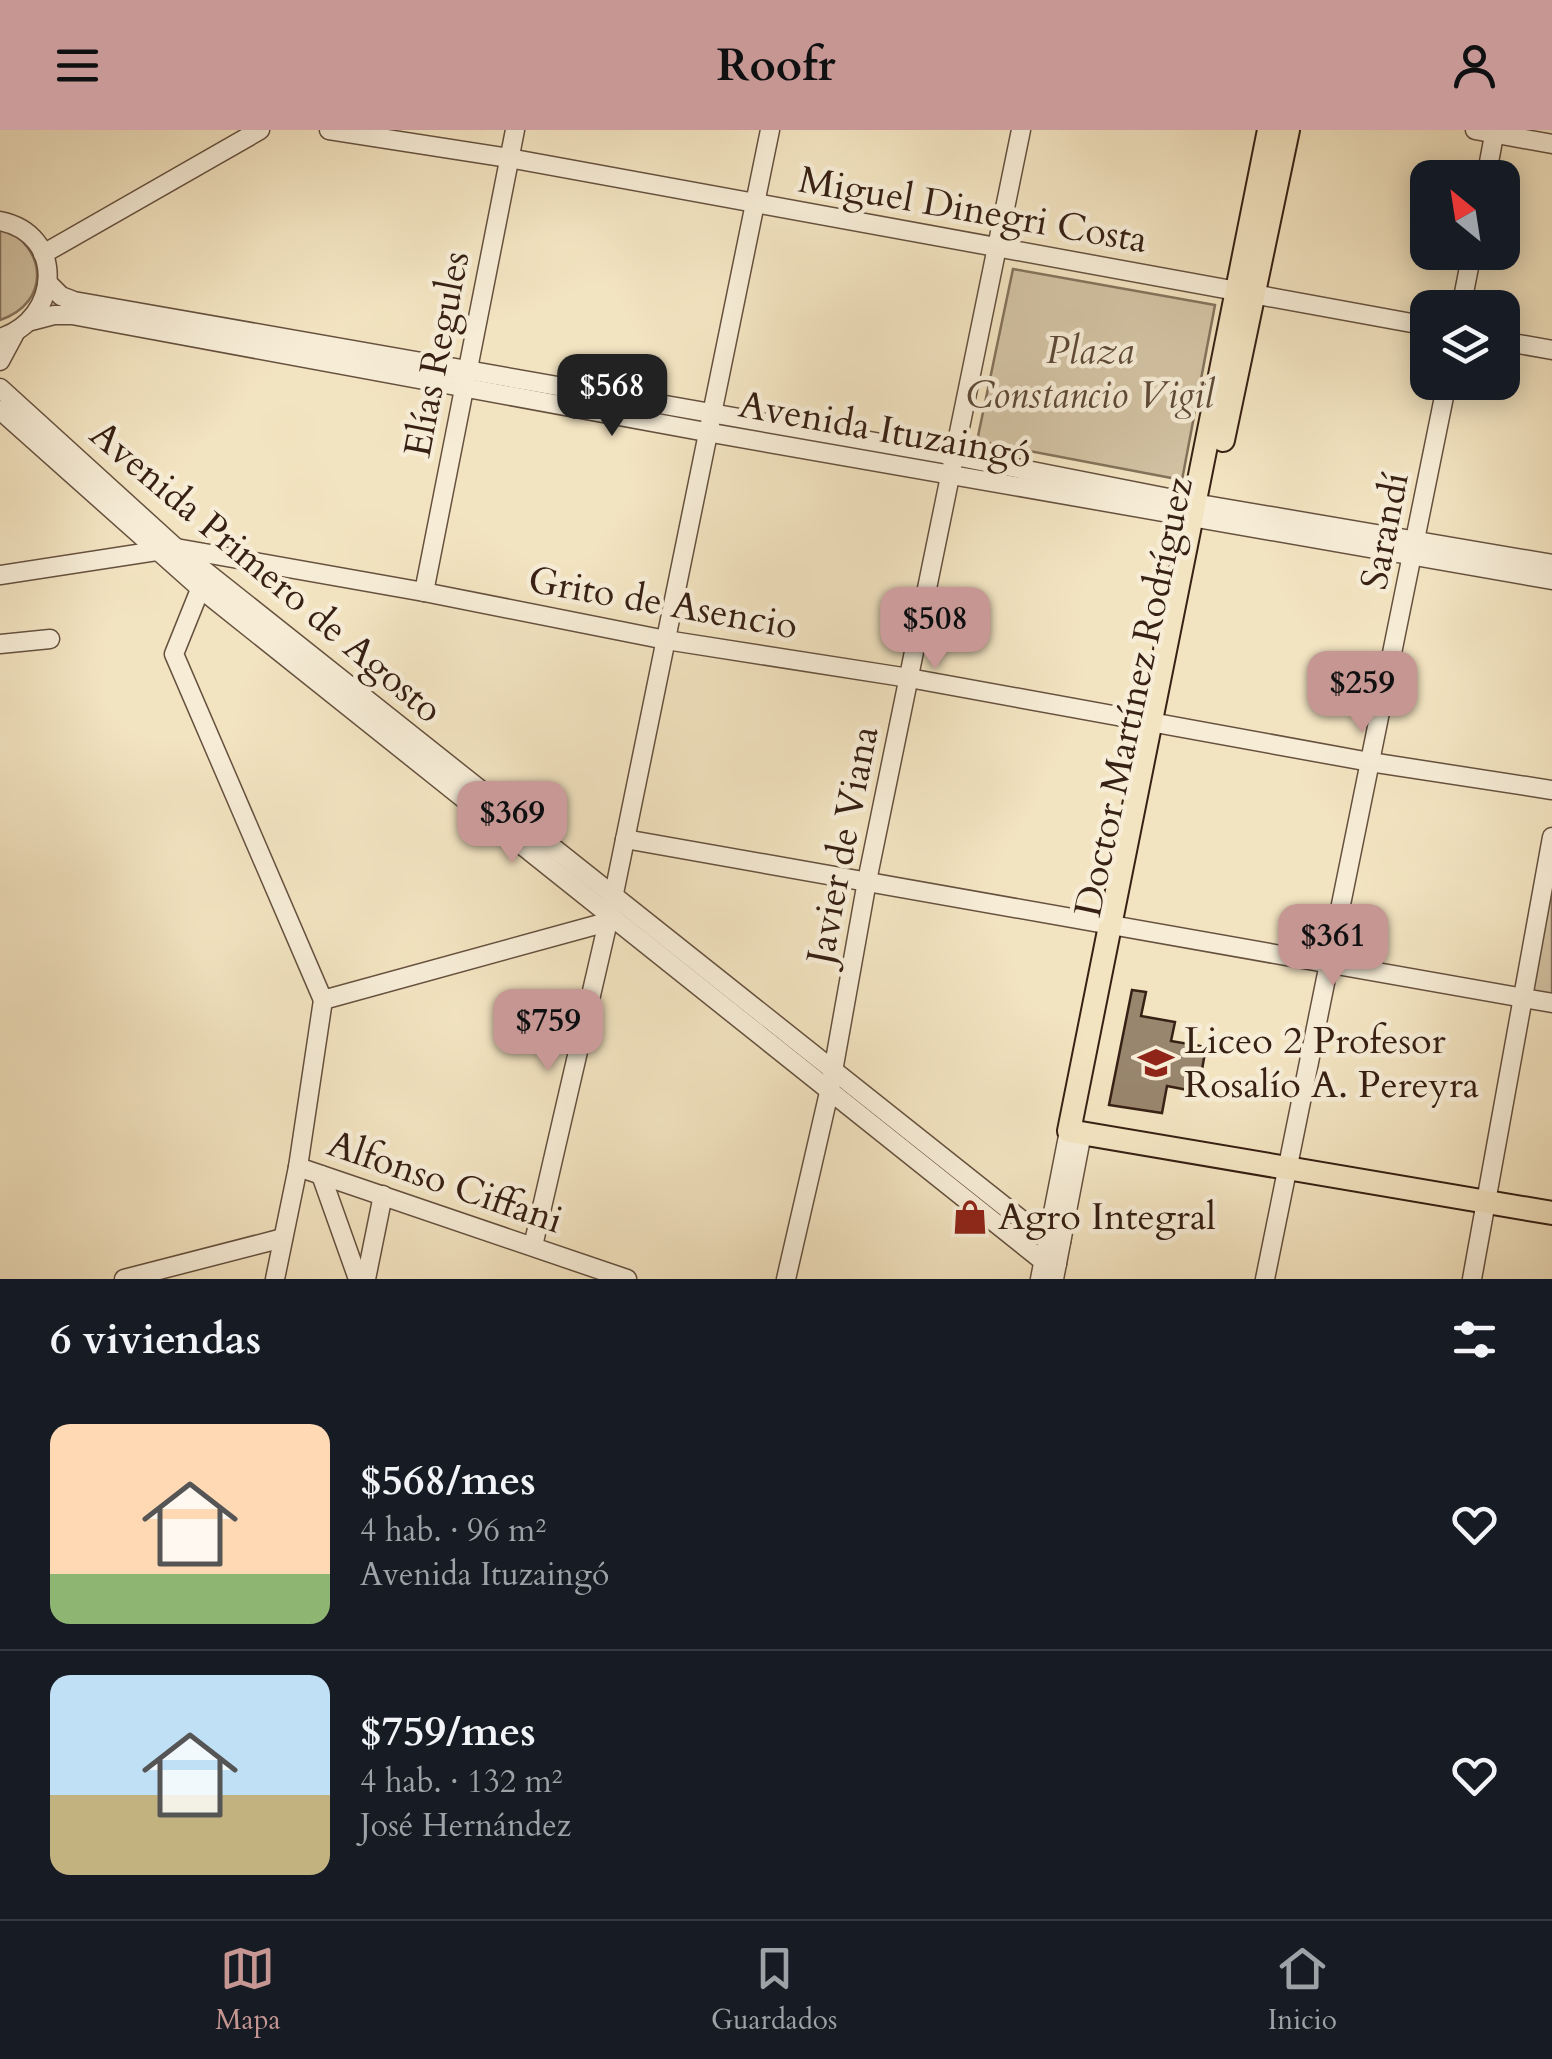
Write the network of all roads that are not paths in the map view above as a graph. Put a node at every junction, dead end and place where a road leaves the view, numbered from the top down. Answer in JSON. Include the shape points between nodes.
{"nodes":[{"id":1,"x":260,"y":130,"type":"edge"},
{"id":2,"x":330,"y":130,"type":"edge"},
{"id":3,"x":515,"y":130,"type":"edge"},
{"id":4,"x":770,"y":130,"type":"edge"},
{"id":5,"x":1021,"y":130,"type":"edge"},
{"id":6,"x":1270,"y":130,"type":"edge"},
{"id":7,"x":1288,"y":130,"type":"edge"},
{"id":8,"x":1475,"y":130,"type":"edge"},
{"id":9,"x":1495,"y":132,"type":"edge"},
{"id":10,"x":1552,"y":144,"type":"edge"},
{"id":11,"x":510,"y":158,"type":"junction"},
{"id":12,"x":1490,"y":160,"type":"edge"},
{"id":13,"x":754,"y":204,"type":"junction"},
{"id":14,"x":0,"y":220,"type":"edge"},
{"id":15,"x":996,"y":248,"type":"junction"},
{"id":16,"x":43,"y":254,"type":"junction"},
{"id":17,"x":48,"y":283,"type":"junction"},
{"id":18,"x":1247,"y":292,"type":"junction"},
{"id":19,"x":31,"y":321,"type":"junction"},
{"id":20,"x":1410,"y":323,"type":"edge"},
{"id":21,"x":7,"y":335,"type":"edge"},
{"id":22,"x":1520,"y":344,"type":"edge"},
{"id":23,"x":1552,"y":350,"type":"edge"},
{"id":24,"x":0,"y":360,"type":"edge"},
{"id":25,"x":465,"y":379,"type":"junction"},
{"id":26,"x":0,"y":388,"type":"edge"},
{"id":27,"x":1443,"y":400,"type":"edge"},
{"id":28,"x":0,"y":410,"type":"edge"},
{"id":29,"x":708,"y":423,"type":"junction"},
{"id":30,"x":954,"y":465,"type":"junction"},
{"id":31,"x":1199,"y":512,"type":"junction"},
{"id":32,"x":176,"y":548,"type":"junction"},
{"id":33,"x":1415,"y":549,"type":"junction"},
{"id":34,"x":156,"y":551,"type":"junction"},
{"id":35,"x":1552,"y":564,"type":"edge"},
{"id":36,"x":208,"y":572,"type":"junction"},
{"id":37,"x":0,"y":575,"type":"edge"},
{"id":38,"x":1552,"y":580,"type":"edge"},
{"id":39,"x":424,"y":592,"type":"junction"},
{"id":40,"x":50,"y":639,"type":"dead end"},
{"id":41,"x":666,"y":640,"type":"junction"},
{"id":42,"x":0,"y":644,"type":"edge"},
{"id":43,"x":909,"y":678,"type":"junction"},
{"id":44,"x":1157,"y":723,"type":"junction"},
{"id":45,"x":1370,"y":762,"type":"junction"},
{"id":46,"x":1552,"y":790,"type":"edge"},
{"id":47,"x":1552,"y":837,"type":"edge"},
{"id":48,"x":625,"y":839,"type":"junction"},
{"id":49,"x":866,"y":881,"type":"junction"},
{"id":50,"x":610,"y":911,"type":"junction"},
{"id":51,"x":1116,"y":928,"type":"junction"},
{"id":52,"x":1328,"y":964,"type":"junction"},
{"id":53,"x":1523,"y":999,"type":"junction"},
{"id":54,"x":323,"y":1000,"type":"junction"},
{"id":55,"x":1552,"y":1004,"type":"edge"},
{"id":56,"x":833,"y":1068,"type":"junction"},
{"id":57,"x":830,"y":1088,"type":"junction"},
{"id":58,"x":1076,"y":1132,"type":"junction"},
{"id":59,"x":298,"y":1167,"type":"junction"},
{"id":60,"x":1288,"y":1168,"type":"junction"},
{"id":61,"x":322,"y":1174,"type":"junction"},
{"id":62,"x":383,"y":1195,"type":"junction"},
{"id":63,"x":1486,"y":1203,"type":"junction"},
{"id":64,"x":1552,"y":1213,"type":"edge"},
{"id":65,"x":284,"y":1238,"type":"junction"},
{"id":66,"x":1054,"y":1241,"type":"junction"},
{"id":67,"x":533,"y":1246,"type":"junction"},
{"id":68,"x":1049,"y":1271,"type":"edge"},
{"id":69,"x":124,"y":1279,"type":"edge"},
{"id":70,"x":275,"y":1279,"type":"edge"},
{"id":71,"x":358,"y":1279,"type":"edge"},
{"id":72,"x":366,"y":1279,"type":"edge"},
{"id":73,"x":627,"y":1279,"type":"edge"},
{"id":74,"x":786,"y":1279,"type":"edge"},
{"id":75,"x":1265,"y":1279,"type":"edge"},
{"id":76,"x":1472,"y":1279,"type":"edge"}],
"edges":[{"from":1,"to":16,"type":"street"},
{"from":2,"to":11,"type":"street","name":"Miguel Dinegri Costa"},
{"from":3,"to":11,"type":"street","name":"Elías Regules"},
{"from":4,"to":13,"type":"street"},
{"from":5,"to":15,"type":"street","name":"Javier de Viana"},
{"from":6,"to":18,"type":"main road","name":"Doctor Martínez Rodríguez"},
{"from":7,"to":18,"type":"main road","name":"Doctor Martínez Rodríguez"},
{"from":8,"to":9,"type":"street"},
{"from":9,"to":10,"type":"street"},
{"from":9,"to":12,"type":"street"},
{"from":11,"to":13,"type":"street","name":"Miguel Dinegri Costa"},
{"from":11,"to":25,"type":"street","name":"Elías Regules"},
{"from":13,"to":15,"type":"street","name":"Miguel Dinegri Costa"},
{"from":13,"to":29,"type":"street"},
{"from":14,"to":16,"type":"street","via":[[23,230]]},
{"from":15,"to":18,"type":"street","name":"Miguel Dinegri Costa"},
{"from":15,"to":30,"type":"street","name":"Javier de Viana"},
{"from":16,"to":17,"type":"street"},
{"from":17,"to":19,"type":"street"},
{"from":17,"to":25,"type":"street","name":"Avenida Ituzaingó","via":[[74,301]]},
{"from":18,"to":20,"type":"street","name":"Miguel Dinegri Costa"},
{"from":18,"to":31,"type":"main road","name":"Doctor Martínez Rodríguez"},
{"from":19,"to":21,"type":"street"},
{"from":19,"to":25,"type":"street","name":"Avenida Ituzaingó","via":[[72,314]]},
{"from":21,"to":24,"type":"street"},
{"from":22,"to":23,"type":"street"},
{"from":25,"to":29,"type":"street","name":"Avenida Ituzaingó"},
{"from":25,"to":39,"type":"street","name":"Elías Regules"},
{"from":26,"to":32,"type":"street","name":"Avenida Primero de Agosto"},
{"from":27,"to":33,"type":"street","name":"Sarandí"},
{"from":28,"to":34,"type":"street","name":"Avenida Primero de Agosto"},
{"from":29,"to":30,"type":"street","name":"Avenida Ituzaingó"},
{"from":29,"to":41,"type":"street"},
{"from":30,"to":31,"type":"street","name":"Avenida Ituzaingó"},
{"from":30,"to":43,"type":"street","name":"Javier de Viana"},
{"from":31,"to":33,"type":"street","name":"Avenida Ituzaingó"},
{"from":31,"to":44,"type":"main road","name":"Doctor Martínez Rodríguez"},
{"from":32,"to":34,"type":"street"},
{"from":32,"to":36,"type":"street","name":"Avenida Primero de Agosto"},
{"from":33,"to":35,"type":"street","name":"Avenida Ituzaingó"},
{"from":33,"to":38,"type":"street","name":"Avenida Ituzaingó"},
{"from":33,"to":45,"type":"street","name":"Sarandí"},
{"from":34,"to":36,"type":"street","name":"Avenida Primero de Agosto"},
{"from":34,"to":37,"type":"street"},
{"from":36,"to":39,"type":"street","name":"Grito de Asencio"},
{"from":36,"to":50,"type":"street","name":"Avenida Primero de Agosto"},
{"from":36,"to":54,"type":"street","via":[[174,654]]},
{"from":39,"to":41,"type":"street","name":"Grito de Asencio"},
{"from":40,"to":42,"type":"street"},
{"from":41,"to":43,"type":"street","name":"Grito de Asencio"},
{"from":41,"to":48,"type":"street"},
{"from":43,"to":44,"type":"street","name":"Grito de Asencio"},
{"from":43,"to":49,"type":"street","name":"Javier de Viana"},
{"from":44,"to":45,"type":"street","name":"Grito de Asencio"},
{"from":44,"to":51,"type":"main road","name":"Doctor Martínez Rodríguez"},
{"from":45,"to":46,"type":"street","name":"Grito de Asencio"},
{"from":45,"to":52,"type":"street","name":"Sarandí"},
{"from":47,"to":53,"type":"street"},
{"from":48,"to":49,"type":"street"},
{"from":48,"to":50,"type":"street"},
{"from":49,"to":51,"type":"street"},
{"from":49,"to":56,"type":"street","name":"Javier de Viana"},
{"from":50,"to":54,"type":"street"},
{"from":50,"to":56,"type":"street","name":"Avenida Primero de Agosto"},
{"from":50,"to":57,"type":"street","name":"Avenida Primero de Agosto"},
{"from":50,"to":67,"type":"street"},
{"from":51,"to":52,"type":"street"},
{"from":51,"to":58,"type":"main road","name":"Doctor Martínez Rodríguez"},
{"from":52,"to":53,"type":"street"},
{"from":52,"to":60,"type":"street","name":"Sarandí"},
{"from":53,"to":55,"type":"street"},
{"from":53,"to":63,"type":"street"},
{"from":54,"to":59,"type":"street"},
{"from":56,"to":57,"type":"street","name":"Javier de Viana"},
{"from":56,"to":66,"type":"street","name":"Avenida Primero de Agosto"},
{"from":57,"to":68,"type":"street","name":"Avenida Primero de Agosto"},
{"from":57,"to":74,"type":"street","name":"Javier de Viana"},
{"from":58,"to":60,"type":"main road"},
{"from":58,"to":66,"type":"street","name":"Doctor Martínez Rodríguez"},
{"from":59,"to":61,"type":"street","name":"Alfonso Ciffani"},
{"from":59,"to":65,"type":"street"},
{"from":60,"to":63,"type":"main road"},
{"from":60,"to":75,"type":"street","name":"Sarandí"},
{"from":61,"to":62,"type":"street","name":"Alfonso Ciffani"},
{"from":61,"to":71,"type":"street"},
{"from":62,"to":67,"type":"street","name":"Alfonso Ciffani"},
{"from":62,"to":72,"type":"street"},
{"from":63,"to":64,"type":"main road"},
{"from":63,"to":76,"type":"street"},
{"from":65,"to":69,"type":"street"},
{"from":65,"to":70,"type":"street"},
{"from":66,"to":68,"type":"street","name":"Doctor Martínez Rodríguez"},
{"from":67,"to":73,"type":"street","name":"Alfonso Ciffani"}]}
